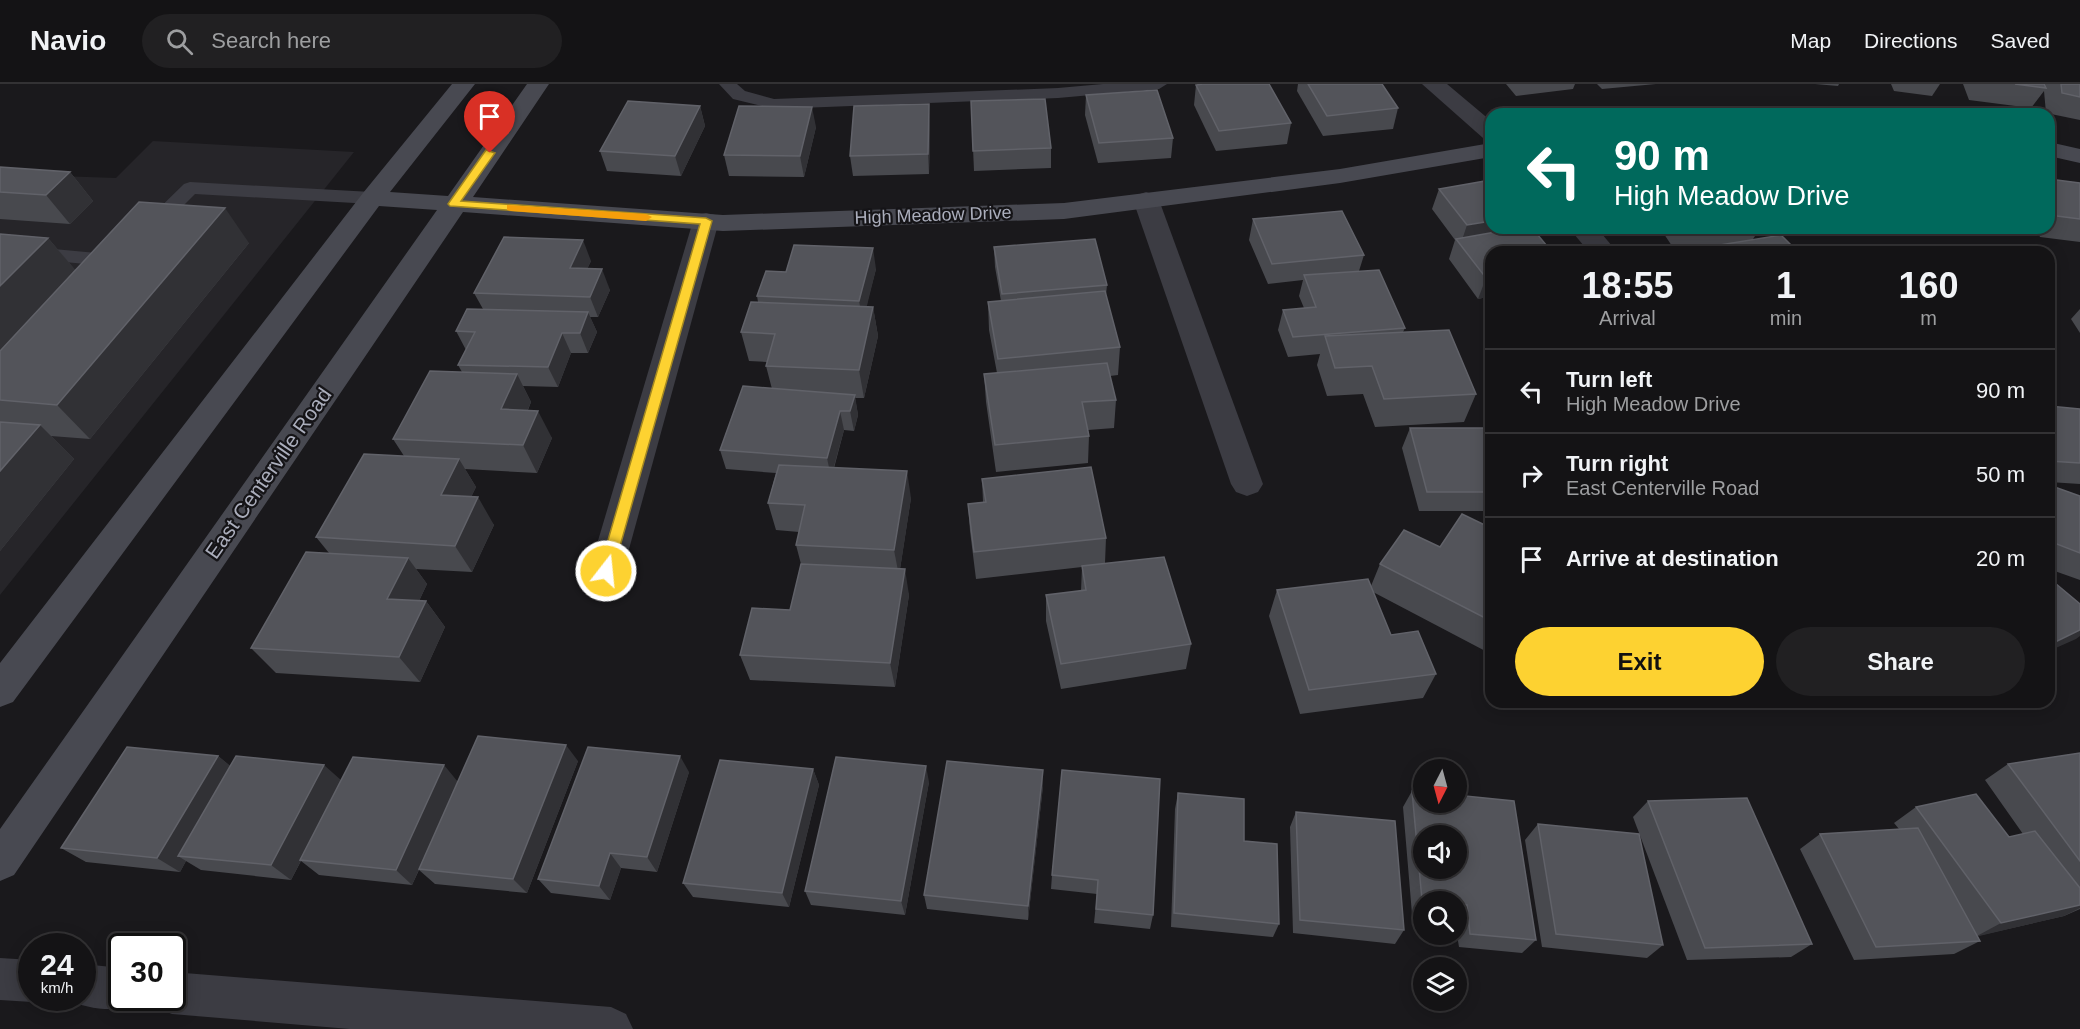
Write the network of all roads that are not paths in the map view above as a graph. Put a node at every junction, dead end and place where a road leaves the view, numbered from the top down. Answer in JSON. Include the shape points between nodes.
{"nodes":[{"id":1,"x":464,"y":84,"type":"edge"},
{"id":2,"x":538,"y":84,"type":"edge"},
{"id":3,"x":727,"y":84,"type":"edge"},
{"id":4,"x":1159,"y":84,"type":"edge"},
{"id":5,"x":1433,"y":84,"type":"edge"},
{"id":6,"x":1485,"y":129,"type":"edge"},
{"id":7,"x":2055,"y":150,"type":"edge"},
{"id":8,"x":1485,"y":151,"type":"edge"},
{"id":9,"x":2080,"y":156,"type":"edge"},
{"id":10,"x":372,"y":198,"type":"junction"},
{"id":11,"x":1146,"y":200,"type":"junction"},
{"id":12,"x":453,"y":204,"type":"junction"},
{"id":13,"x":706,"y":221,"type":"junction"},
{"id":14,"x":1588,"y":234,"type":"edge"},
{"id":15,"x":1598,"y":246,"type":"edge"},
{"id":16,"x":0,"y":250,"type":"edge"},
{"id":17,"x":118,"y":261,"type":"junction"},
{"id":18,"x":102,"y":278,"type":"edge"},
{"id":19,"x":1247,"y":484,"type":"dead end"},
{"id":20,"x":606,"y":571,"type":"dead end"},
{"id":21,"x":0,"y":691,"type":"edge"},
{"id":22,"x":0,"y":862,"type":"edge"},
{"id":23,"x":0,"y":979,"type":"edge"},
{"id":24,"x":18,"y":980,"type":"edge"},
{"id":25,"x":186,"y":994,"type":"edge"},
{"id":26,"x":611,"y":1029,"type":"edge"}],
"edges":[{"from":1,"to":10,"type":"main road"},
{"from":2,"to":12,"type":"main road","name":"East Centerville Road"},
{"from":3,"to":4,"type":"lane","via":[[739,95],[774,104],[1058,93]]},
{"from":5,"to":6,"type":"street"},
{"from":7,"to":9,"type":"main road"},
{"from":8,"to":11,"type":"main road","name":"High Meadow Drive","via":[[1340,176]]},
{"from":10,"to":12,"type":"main road","name":"High Meadow Drive"},
{"from":10,"to":17,"type":"lane","via":[[190,188]]},
{"from":10,"to":21,"type":"main road"},
{"from":11,"to":13,"type":"main road","name":"High Meadow Drive","via":[[1064,211]]},
{"from":11,"to":19,"type":"street"},
{"from":12,"to":13,"type":"main road","name":"High Meadow Drive"},
{"from":12,"to":22,"type":"main road","name":"East Centerville Road"},
{"from":13,"to":20,"type":"street"},
{"from":14,"to":15,"type":"street"},
{"from":16,"to":17,"type":"lane"},
{"from":17,"to":18,"type":"lane"},
{"from":23,"to":24,"type":"street"},
{"from":25,"to":26,"type":"street"}]}
